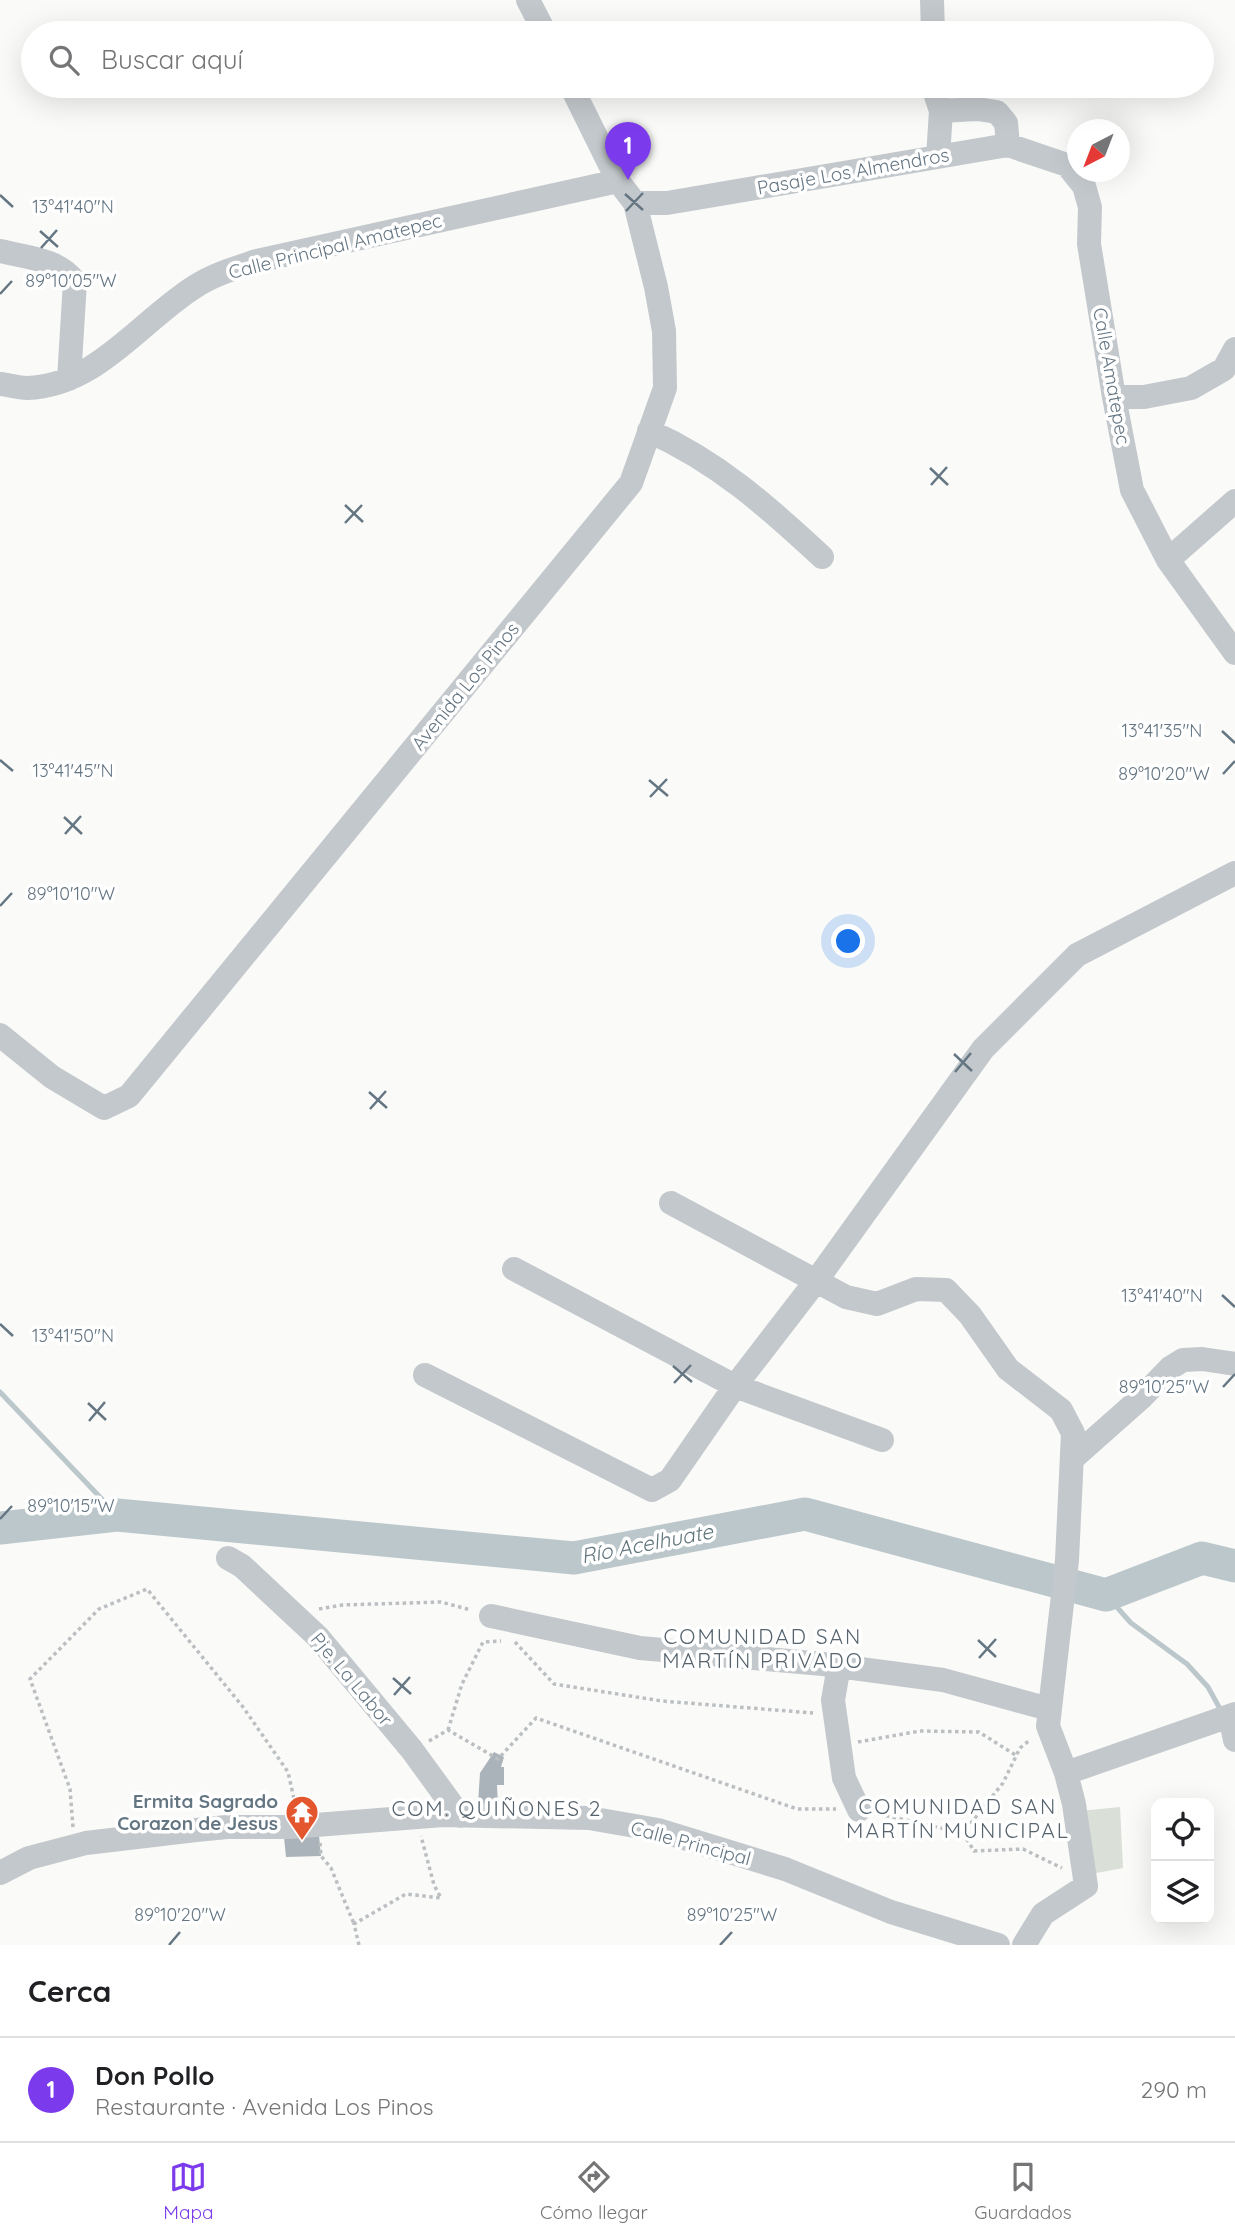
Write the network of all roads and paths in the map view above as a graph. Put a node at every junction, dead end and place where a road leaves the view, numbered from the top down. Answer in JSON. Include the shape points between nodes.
{"nodes":[{"id":1,"x":528,"y":0,"type":"edge"},
{"id":2,"x":932,"y":0,"type":"edge"},
{"id":3,"x":539,"y":21,"type":"edge"},
{"id":4,"x":933,"y":21,"type":"edge"},
{"id":5,"x":577,"y":98,"type":"edge"},
{"id":6,"x":937,"y":98,"type":"edge"},
{"id":7,"x":941,"y":111,"type":"junction"},
{"id":8,"x":1007,"y":145,"type":"junction"},
{"id":9,"x":938,"y":157,"type":"junction"},
{"id":10,"x":1067,"y":165,"type":"edge"},
{"id":11,"x":618,"y":181,"type":"junction"},
{"id":12,"x":1081,"y":182,"type":"edge"},
{"id":13,"x":635,"y":203,"type":"junction"},
{"id":14,"x":0,"y":251,"type":"edge"},
{"id":15,"x":1235,"y":349,"type":"edge"},
{"id":16,"x":69,"y":379,"type":"junction"},
{"id":17,"x":0,"y":384,"type":"edge"},
{"id":18,"x":1114,"y":397,"type":"junction"},
{"id":19,"x":649,"y":431,"type":"junction"},
{"id":20,"x":1235,"y":500,"type":"edge"},
{"id":21,"x":822,"y":556,"type":"dead end"},
{"id":22,"x":1168,"y":560,"type":"junction"},
{"id":23,"x":1235,"y":653,"type":"edge"},
{"id":24,"x":1235,"y":873,"type":"edge"},
{"id":25,"x":0,"y":1035,"type":"edge"},
{"id":26,"x":671,"y":1203,"type":"dead end"},
{"id":27,"x":514,"y":1269,"type":"dead end"},
{"id":28,"x":816,"y":1281,"type":"junction"},
{"id":29,"x":1235,"y":1364,"type":"edge"},
{"id":30,"x":425,"y":1376,"type":"dead end"},
{"id":31,"x":735,"y":1386,"type":"junction"},
{"id":32,"x":882,"y":1440,"type":"dead end"},
{"id":33,"x":1072,"y":1459,"type":"junction"},
{"id":34,"x":228,"y":1558,"type":"dead end"},
{"id":35,"x":293,"y":1614,"type":"junction"},
{"id":36,"x":491,"y":1616,"type":"joint"},
{"id":37,"x":839,"y":1666,"type":"junction"},
{"id":38,"x":835,"y":1715,"type":"junction"},
{"id":39,"x":1232,"y":1715,"type":"edge"},
{"id":40,"x":1048,"y":1718,"type":"junction"},
{"id":41,"x":448,"y":1730,"type":"junction"},
{"id":42,"x":1235,"y":1741,"type":"edge"},
{"id":43,"x":839,"y":1745,"type":"junction"},
{"id":44,"x":412,"y":1750,"type":"junction"},
{"id":45,"x":1017,"y":1756,"type":"junction"},
{"id":46,"x":1066,"y":1773,"type":"junction"},
{"id":47,"x":859,"y":1810,"type":"junction"},
{"id":48,"x":460,"y":1816,"type":"junction"},
{"id":49,"x":416,"y":1818,"type":"junction"},
{"id":50,"x":310,"y":1826,"type":"junction"},
{"id":51,"x":963,"y":1833,"type":"junction"},
{"id":52,"x":74,"y":1846,"type":"junction"},
{"id":53,"x":0,"y":1873,"type":"edge"},
{"id":54,"x":1086,"y":1885,"type":"junction"},
{"id":55,"x":354,"y":1924,"type":"junction"},
{"id":56,"x":359,"y":1945,"type":"edge"},
{"id":57,"x":998,"y":1945,"type":"edge"},
{"id":58,"x":1024,"y":1945,"type":"edge"}],
"edges":[{"from":1,"to":3,"type":"street"},
{"from":2,"to":4,"type":"street"},
{"from":5,"to":11,"type":"street","name":"Avenida Los Pinos"},
{"from":6,"to":7,"type":"street"},
{"from":7,"to":8,"type":"street","via":[[998,112],[1006,123]]},
{"from":7,"to":9,"type":"street"},
{"from":8,"to":9,"type":"street","name":"Pasaje Los Almendros"},
{"from":8,"to":10,"type":"street","name":"Pasaje Los Almendros"},
{"from":9,"to":13,"type":"street","name":"Pasaje Los Almendros","via":[[667,202]]},
{"from":11,"to":13,"type":"street","name":"Avenida Los Pinos"},
{"from":11,"to":16,"type":"street","name":"Calle Principal Amatepec","via":[[257,261],[219,274],[195,286],[95,365]]},
{"from":12,"to":18,"type":"street","name":"Calle Amatepec","via":[[1090,207],[1089,244]]},
{"from":13,"to":19,"type":"street","name":"Avenida Los Pinos","via":[[664,331],[665,388]]},
{"from":14,"to":16,"type":"street","via":[[57,266],[75,282]]},
{"from":15,"to":18,"type":"street","via":[[1224,369],[1191,388]]},
{"from":16,"to":17,"type":"street","name":"Calle Principal Amatepec","via":[[27,388]]},
{"from":18,"to":22,"type":"street","name":"Calle Amatepec","via":[[1132,490]]},
{"from":19,"to":21,"type":"street","via":[[712,465]]},
{"from":19,"to":25,"type":"street","name":"Avenida Los Pinos","via":[[631,483],[129,1096],[104,1108],[52,1077]]},
{"from":20,"to":22,"type":"street"},
{"from":22,"to":23,"type":"street","name":"Calle Amatepec"},
{"from":24,"to":28,"type":"street","via":[[1077,956],[983,1049]]},
{"from":26,"to":28,"type":"street"},
{"from":27,"to":31,"type":"street"},
{"from":28,"to":31,"type":"street"},
{"from":28,"to":33,"type":"street","via":[[846,1297],[877,1304],[916,1289],[946,1290],[1008,1369],[1061,1410],[1073,1433]]},
{"from":29,"to":33,"type":"street","via":[[1183,1360]]},
{"from":30,"to":31,"type":"street","via":[[652,1490],[670,1480]]},
{"from":31,"to":32,"type":"street"},
{"from":33,"to":40,"type":"street","via":[[1067,1560]]},
{"from":34,"to":35,"type":"street","name":"Pje. La Labor"},
{"from":35,"to":36,"type":"path","via":[[342,1605],[441,1602]]},
{"from":35,"to":44,"type":"street","name":"Pje. La Labor","via":[[318,1637]]},
{"from":36,"to":37,"type":"street","via":[[640,1648]]},
{"from":37,"to":38,"type":"street"},
{"from":37,"to":40,"type":"street","via":[[943,1680]]},
{"from":38,"to":41,"type":"path","via":[[662,1701],[554,1684],[514,1641],[483,1642],[462,1684]]},
{"from":38,"to":43,"type":"street"},
{"from":39,"to":42,"type":"street"},
{"from":39,"to":46,"type":"street"},
{"from":40,"to":45,"type":"path"},
{"from":40,"to":46,"type":"street"},
{"from":41,"to":44,"type":"path"},
{"from":41,"to":47,"type":"path","via":[[498,1759],[536,1718],[797,1809]]},
{"from":43,"to":45,"type":"path","via":[[920,1731],[979,1732]]},
{"from":43,"to":47,"type":"street","via":[[844,1778]]},
{"from":44,"to":48,"type":"street","name":"Pje. La Labor"},
{"from":45,"to":51,"type":"path","via":[[1003,1783]]},
{"from":46,"to":54,"type":"street"},
{"from":47,"to":51,"type":"path"},
{"from":48,"to":49,"type":"street","name":"Calle Principal"},
{"from":48,"to":57,"type":"street","name":"Calle Principal","via":[[589,1818],[658,1830],[785,1869],[891,1912]]},
{"from":49,"to":50,"type":"street","name":"Calle Principal"},
{"from":49,"to":55,"type":"path","via":[[441,1898],[406,1894]]},
{"from":50,"to":52,"type":"street","name":"Calle Principal","via":[[227,1827]]},
{"from":50,"to":52,"type":"path","via":[[288,1772],[243,1706],[147,1589],[99,1609],[30,1679],[70,1789]]},
{"from":50,"to":55,"type":"path"},
{"from":51,"to":54,"type":"path","via":[[974,1851],[1023,1849]]},
{"from":52,"to":53,"type":"street","name":"Calle Principal","via":[[29,1858]]},
{"from":54,"to":58,"type":"street","via":[[1043,1914]]},
{"from":55,"to":56,"type":"path"}]}
